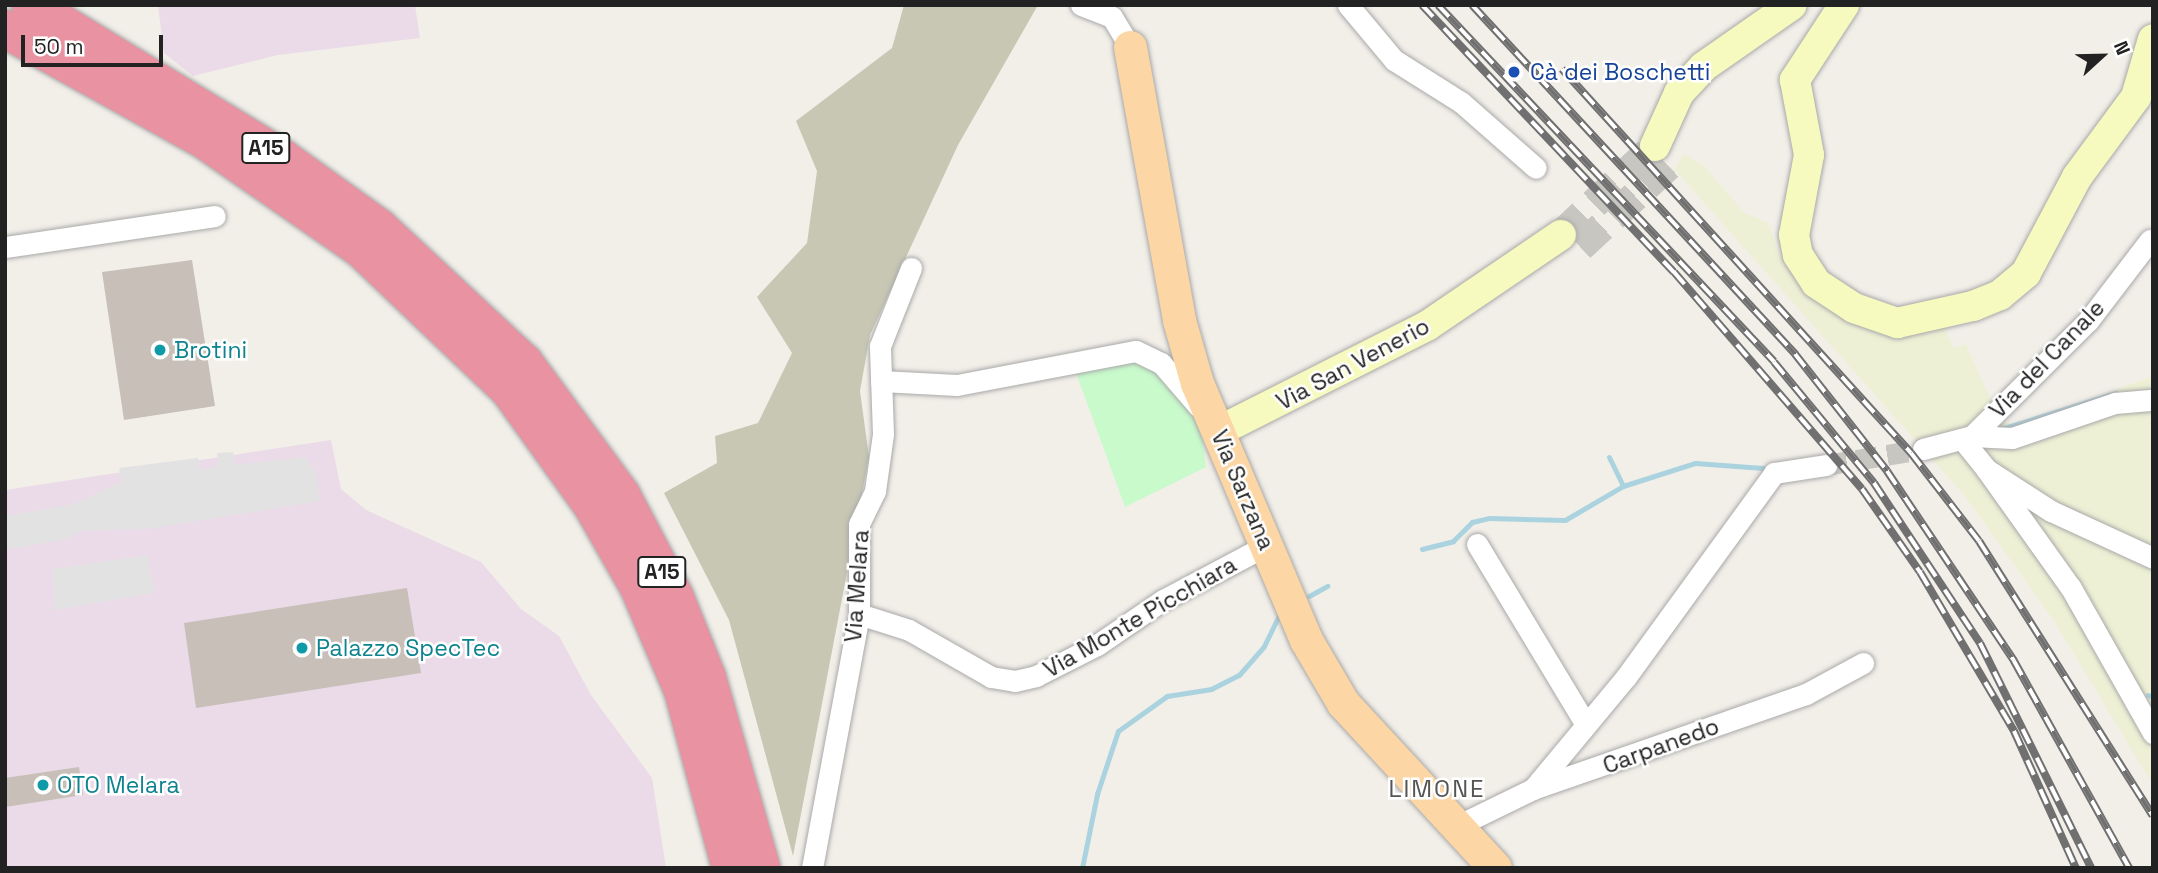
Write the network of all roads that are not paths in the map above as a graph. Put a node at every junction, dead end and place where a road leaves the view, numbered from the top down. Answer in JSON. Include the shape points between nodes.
{"nodes":[{"id":1,"x":31,"y":5,"type":"edge"},
{"id":2,"x":1080,"y":5,"type":"edge"},
{"id":3,"x":1348,"y":5,"type":"edge"},
{"id":4,"x":1792,"y":5,"type":"edge"},
{"id":5,"x":1844,"y":5,"type":"edge"},
{"id":6,"x":5,"y":29,"type":"edge"},
{"id":7,"x":2153,"y":40,"type":"edge"},
{"id":8,"x":1130,"y":47,"type":"joint"},
{"id":9,"x":1663,"y":143,"type":"tunnel mouth"},
{"id":10,"x":1536,"y":168,"type":"dead end"},
{"id":11,"x":215,"y":216,"type":"dead end"},
{"id":12,"x":2150,"y":240,"type":"dead end"},
{"id":13,"x":1571,"y":241,"type":"tunnel mouth"},
{"id":14,"x":5,"y":247,"type":"edge"},
{"id":15,"x":911,"y":268,"type":"dead end"},
{"id":16,"x":881,"y":381,"type":"junction"},
{"id":17,"x":2153,"y":400,"type":"edge"},
{"id":18,"x":1219,"y":431,"type":"junction"},
{"id":19,"x":1967,"y":437,"type":"junction"},
{"id":20,"x":1923,"y":449,"type":"tunnel mouth"},
{"id":21,"x":1826,"y":465,"type":"tunnel mouth"},
{"id":22,"x":1986,"y":469,"type":"junction"},
{"id":23,"x":1478,"y":544,"type":"dead end"},
{"id":24,"x":1267,"y":545,"type":"junction"},
{"id":25,"x":2153,"y":558,"type":"edge"},
{"id":26,"x":859,"y":614,"type":"junction"},
{"id":27,"x":1863,"y":663,"type":"dead end"},
{"id":28,"x":1585,"y":723,"type":"junction"},
{"id":29,"x":2153,"y":733,"type":"edge"},
{"id":30,"x":1533,"y":789,"type":"junction"},
{"id":31,"x":1457,"y":826,"type":"junction"},
{"id":32,"x":731,"y":868,"type":"edge"},
{"id":33,"x":761,"y":868,"type":"edge"},
{"id":34,"x":812,"y":868,"type":"edge"},
{"id":35,"x":1495,"y":868,"type":"edge"}],
"edges":[{"from":1,"to":33,"type":"highway","name":"A15","number":"A15","via":[[284,159],[379,228],[524,363],[621,495],[675,598],[707,678]]},
{"from":2,"to":8,"type":"street","via":[[1112,17]]},
{"from":3,"to":10,"type":"street","via":[[1394,60],[1462,103]]},
{"from":4,"to":9,"type":"street","via":[[1703,67]]},
{"from":5,"to":7,"type":"street","via":[[1795,80],[1809,155],[1794,235],[1798,255],[1816,283],[1854,308],[1897,323],[1973,306],[2000,295],[2026,273],[2077,177],[2136,97]]},
{"from":6,"to":32,"type":"highway","name":"A15","number":"A15","via":[[205,140],[363,250],[509,389],[593,506],[639,587],[683,690]]},
{"from":8,"to":18,"type":"main road","name":"Via Sarzana","via":[[1179,320],[1197,383]]},
{"from":11,"to":14,"type":"street"},
{"from":12,"to":19,"type":"street","name":"Via del Canale","via":[[2088,321]]},
{"from":13,"to":18,"type":"street","name":"Via San Venerio","via":[[1427,326]]},
{"from":15,"to":16,"type":"street","name":"Via Melara","via":[[880,346]]},
{"from":16,"to":18,"type":"street","via":[[957,385],[1136,351],[1161,363]]},
{"from":16,"to":26,"type":"street","name":"Via Melara","via":[[883,434],[875,491],[859,524]]},
{"from":17,"to":19,"type":"street","via":[[2115,403],[2012,438]]},
{"from":18,"to":24,"type":"main road","name":"Via Sarzana"},
{"from":19,"to":20,"type":"street"},
{"from":19,"to":22,"type":"street"},
{"from":21,"to":28,"type":"street","via":[[1774,473],[1626,677]]},
{"from":22,"to":25,"type":"street","via":[[2051,511]]},
{"from":22,"to":29,"type":"street","via":[[2077,598]]},
{"from":23,"to":28,"type":"street"},
{"from":24,"to":26,"type":"street","name":"Via Monte Picchiara","via":[[1163,600],[1097,645],[1036,676],[1015,681],[991,677],[909,630]]},
{"from":24,"to":31,"type":"main road","name":"Via Sarzana","via":[[1329,682]]},
{"from":26,"to":34,"type":"street","name":"Via Melara"},
{"from":27,"to":30,"type":"street","name":"Carpanedo","via":[[1806,694]]},
{"from":28,"to":30,"type":"street"},
{"from":30,"to":31,"type":"street","name":"Carpanedo"},
{"from":31,"to":35,"type":"main road","name":"Via Sarzana"}]}
